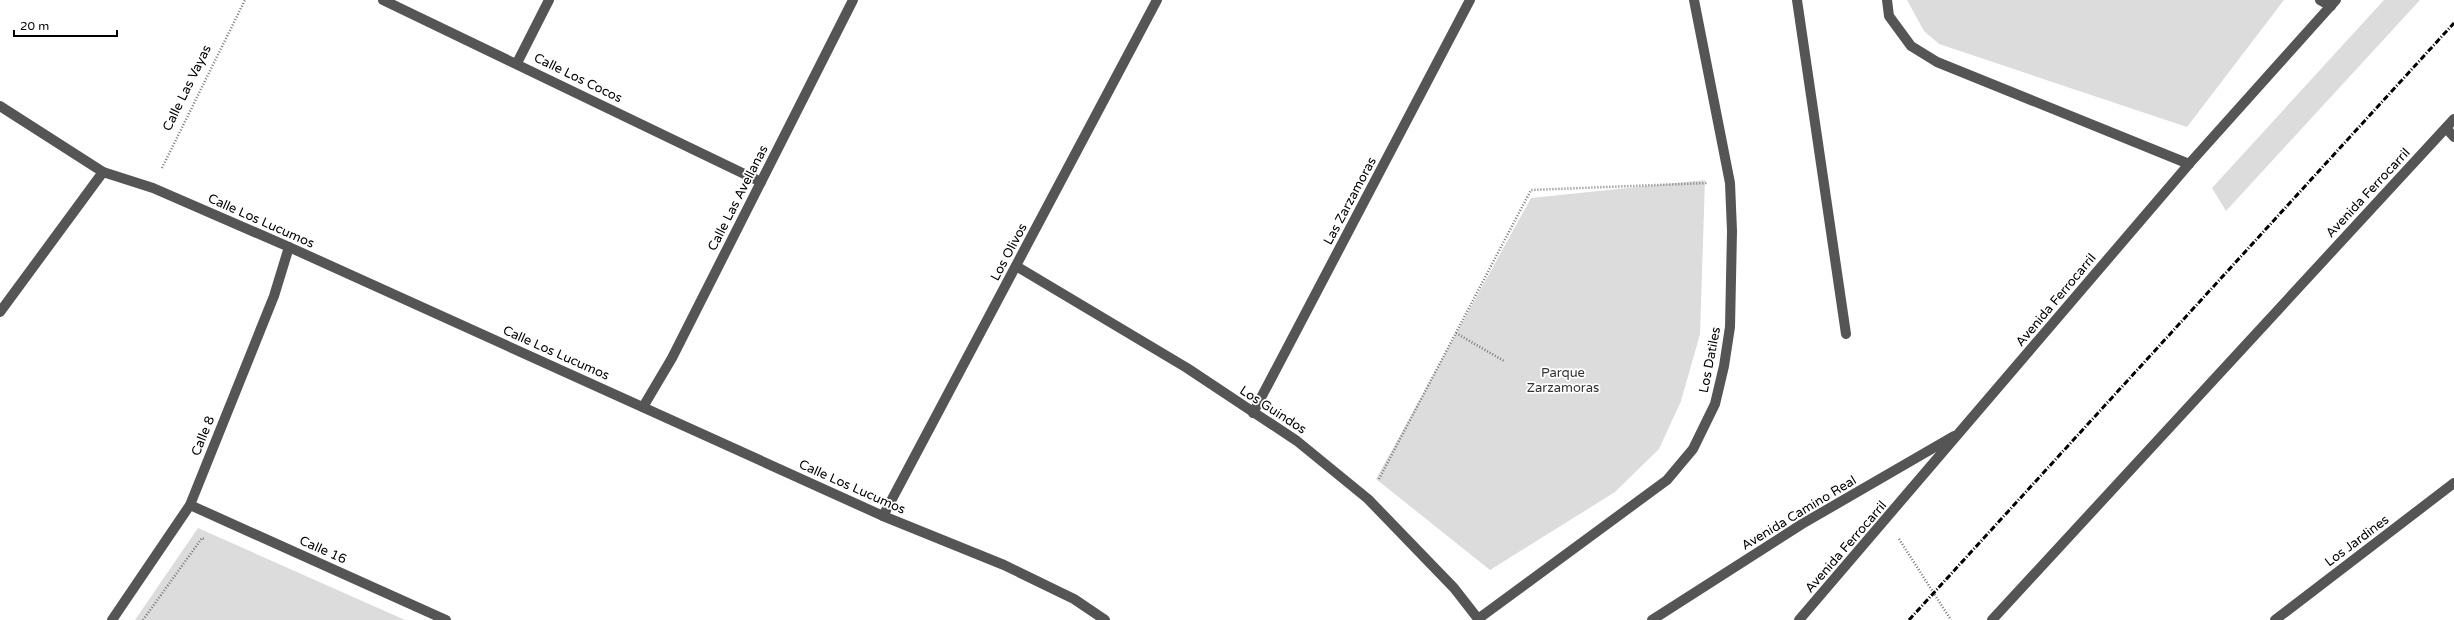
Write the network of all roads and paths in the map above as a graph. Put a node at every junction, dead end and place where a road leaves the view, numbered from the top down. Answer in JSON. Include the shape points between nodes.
{"nodes":[{"id":1,"x":245,"y":0,"type":"edge"},
{"id":2,"x":383,"y":0,"type":"edge"},
{"id":3,"x":549,"y":0,"type":"edge"},
{"id":4,"x":853,"y":0,"type":"edge"},
{"id":5,"x":1157,"y":0,"type":"edge"},
{"id":6,"x":1470,"y":0,"type":"edge"},
{"id":7,"x":1694,"y":0,"type":"edge"},
{"id":8,"x":1796,"y":0,"type":"edge"},
{"id":9,"x":1887,"y":0,"type":"edge"},
{"id":10,"x":2320,"y":0,"type":"edge"},
{"id":11,"x":2333,"y":3,"type":"edge"},
{"id":12,"x":517,"y":63,"type":"junction"},
{"id":13,"x":0,"y":106,"type":"edge"},
{"id":14,"x":2454,"y":118,"type":"edge"},
{"id":15,"x":2446,"y":128,"type":"junction"},
{"id":16,"x":2454,"y":137,"type":"edge"},
{"id":17,"x":2189,"y":164,"type":"junction"},
{"id":18,"x":103,"y":172,"type":"junction"},
{"id":19,"x":761,"y":182,"type":"junction"},
{"id":20,"x":1730,"y":183,"type":"junction"},
{"id":21,"x":152,"y":188,"type":"junction"},
{"id":22,"x":289,"y":247,"type":"junction"},
{"id":23,"x":1016,"y":266,"type":"junction"},
{"id":24,"x":0,"y":312,"type":"edge"},
{"id":25,"x":1456,"y":333,"type":"junction"},
{"id":26,"x":1846,"y":334,"type":"dead end"},
{"id":27,"x":1504,"y":361,"type":"dead end"},
{"id":28,"x":643,"y":407,"type":"junction"},
{"id":29,"x":1253,"y":414,"type":"junction"},
{"id":30,"x":1961,"y":432,"type":"junction"},
{"id":31,"x":2454,"y":483,"type":"edge"},
{"id":32,"x":1368,"y":499,"type":"junction"},
{"id":33,"x":190,"y":505,"type":"junction"},
{"id":34,"x":883,"y":516,"type":"junction"},
{"id":35,"x":1887,"y":520,"type":"junction"},
{"id":36,"x":202,"y":538,"type":"dead end"},
{"id":37,"x":112,"y":620,"type":"edge"},
{"id":38,"x":143,"y":620,"type":"edge"},
{"id":39,"x":446,"y":620,"type":"edge"},
{"id":40,"x":1105,"y":620,"type":"edge"},
{"id":41,"x":1479,"y":620,"type":"edge"},
{"id":42,"x":1652,"y":620,"type":"edge"},
{"id":43,"x":1799,"y":620,"type":"edge"},
{"id":44,"x":1951,"y":620,"type":"edge"},
{"id":45,"x":1992,"y":620,"type":"edge"},
{"id":46,"x":2276,"y":620,"type":"edge"}],
"edges":[{"from":1,"to":21,"type":"path","name":"Calle Las Vayas"},
{"from":2,"to":12,"type":"street","name":"Calle Los Cocos"},
{"from":3,"to":12,"type":"street"},
{"from":4,"to":19,"type":"street","name":"Calle Las Avellanas"},
{"from":5,"to":23,"type":"street","name":"Los Olivos"},
{"from":6,"to":29,"type":"street","name":"Las Zarzamoras"},
{"from":7,"to":20,"type":"street","name":"Los Datiles"},
{"from":8,"to":26,"type":"street"},
{"from":9,"to":17,"type":"street","via":[[1889,16],[1911,46],[1937,62]]},
{"from":10,"to":11,"type":"street"},
{"from":11,"to":17,"type":"street","name":"Avenida Ferrocarril"},
{"from":12,"to":19,"type":"street","name":"Calle Los Cocos"},
{"from":13,"to":18,"type":"street","name":"Calle Los Lucumos"},
{"from":14,"to":15,"type":"street","name":"Avenida Ferrocarril"},
{"from":15,"to":16,"type":"street"},
{"from":15,"to":45,"type":"street","name":"Avenida Ferrocarril"},
{"from":17,"to":30,"type":"street","name":"Avenida Ferrocarril"},
{"from":18,"to":21,"type":"street","name":"Calle Los Lucumos"},
{"from":18,"to":24,"type":"street"},
{"from":19,"to":28,"type":"street","name":"Calle Las Avellanas","via":[[672,358]]},
{"from":20,"to":25,"type":"path","via":[[1531,190]]},
{"from":20,"to":41,"type":"street","name":"Los Datiles","via":[[1730,327],[1715,404],[1702,435],[1683,463],[1667,480]]},
{"from":21,"to":22,"type":"street","name":"Calle Los Lucumos"},
{"from":22,"to":28,"type":"street","name":"Calle Los Lucumos"},
{"from":22,"to":33,"type":"street","name":"Calle 8","via":[[274,296]]},
{"from":23,"to":29,"type":"street","name":"Los Guindos","via":[[1187,368]]},
{"from":23,"to":34,"type":"street","name":"Los Olivos"},
{"from":25,"to":27,"type":"path"},
{"from":25,"to":32,"type":"path"},
{"from":28,"to":34,"type":"street","name":"Calle Los Lucumos"},
{"from":29,"to":32,"type":"street","name":"Los Guindos","via":[[1297,441]]},
{"from":30,"to":35,"type":"street","name":"Avenida Ferrocarril"},
{"from":30,"to":42,"type":"street","name":"Avenida Camino Real","via":[[1802,524]]},
{"from":31,"to":46,"type":"street","name":"Los Jardines"},
{"from":32,"to":41,"type":"street","name":"Los Guindos","via":[[1454,588]]},
{"from":33,"to":37,"type":"street","name":"Calle 8"},
{"from":33,"to":39,"type":"street","name":"Calle 16"},
{"from":34,"to":40,"type":"street","name":"Calle Los Lucumos","via":[[1004,565],[1074,599]]},
{"from":35,"to":43,"type":"street","name":"Avenida Ferrocarril"},
{"from":35,"to":44,"type":"path"},
{"from":36,"to":38,"type":"path"}]}
